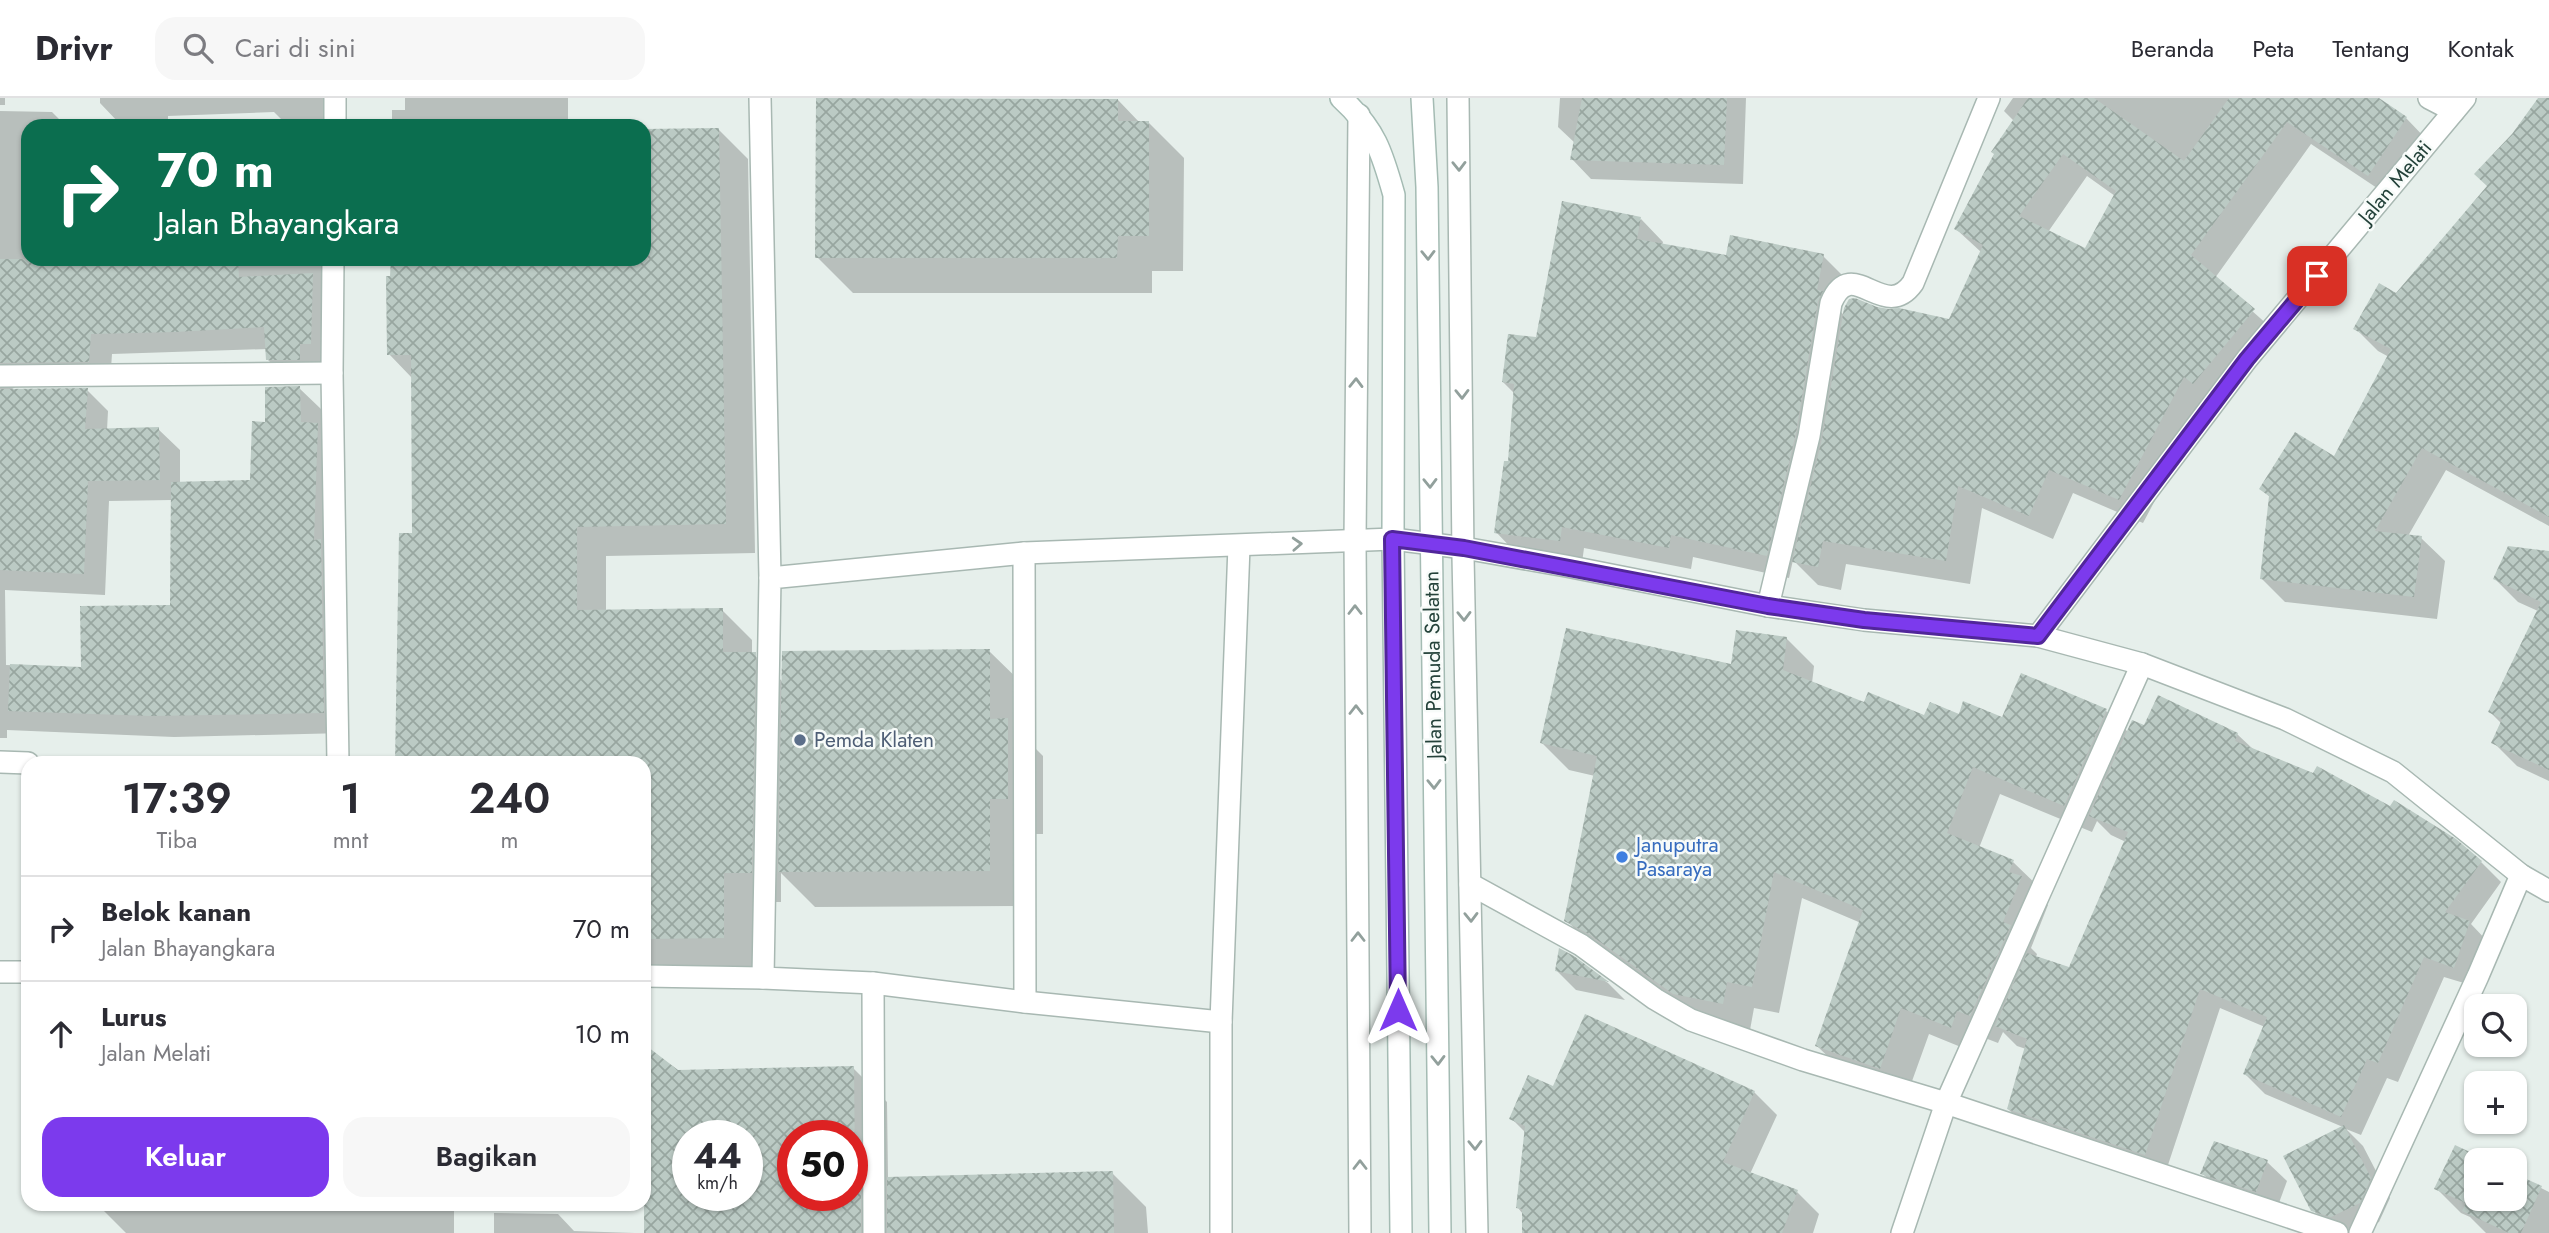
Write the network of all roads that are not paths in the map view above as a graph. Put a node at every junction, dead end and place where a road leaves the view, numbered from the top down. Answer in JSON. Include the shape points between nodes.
{"nodes":[{"id":1,"x":335,"y":98,"type":"edge"},
{"id":2,"x":760,"y":98,"type":"edge"},
{"id":3,"x":1341,"y":98,"type":"edge"},
{"id":4,"x":1422,"y":98,"type":"edge"},
{"id":5,"x":1458,"y":98,"type":"edge"},
{"id":6,"x":1989,"y":98,"type":"edge"},
{"id":7,"x":2430,"y":98,"type":"edge"},
{"id":8,"x":2459,"y":104,"type":"edge"},
{"id":9,"x":1359,"y":115,"type":"junction"},
{"id":10,"x":335,"y":119,"type":"edge"},
{"id":11,"x":333,"y":266,"type":"edge"},
{"id":12,"x":332,"y":373,"type":"junction"},
{"id":13,"x":0,"y":376,"type":"edge"},
{"id":14,"x":1392,"y":539,"type":"junction"},
{"id":15,"x":1355,"y":541,"type":"junction"},
{"id":16,"x":1431,"y":545,"type":"junction"},
{"id":17,"x":1239,"y":546,"type":"junction"},
{"id":18,"x":1464,"y":548,"type":"junction"},
{"id":19,"x":1024,"y":553,"type":"junction"},
{"id":20,"x":770,"y":578,"type":"junction"},
{"id":21,"x":1768,"y":606,"type":"junction"},
{"id":22,"x":2038,"y":636,"type":"junction"},
{"id":23,"x":2141,"y":664,"type":"junction"},
{"id":24,"x":338,"y":756,"type":"edge"},
{"id":25,"x":0,"y":762,"type":"edge"},
{"id":26,"x":21,"y":763,"type":"edge"},
{"id":27,"x":2521,"y":875,"type":"junction"},
{"id":28,"x":1470,"y":884,"type":"junction"},
{"id":29,"x":2549,"y":891,"type":"edge"},
{"id":30,"x":0,"y":972,"type":"edge"},
{"id":31,"x":21,"y":972,"type":"edge"},
{"id":32,"x":651,"y":976,"type":"edge"},
{"id":33,"x":763,"y":978,"type":"junction"},
{"id":34,"x":873,"y":982,"type":"junction"},
{"id":35,"x":1025,"y":1002,"type":"junction"},
{"id":36,"x":1221,"y":1022,"type":"junction"},
{"id":37,"x":1946,"y":1103,"type":"junction"},
{"id":38,"x":874,"y":1233,"type":"edge"},
{"id":39,"x":1221,"y":1233,"type":"edge"},
{"id":40,"x":1360,"y":1233,"type":"edge"},
{"id":41,"x":1401,"y":1233,"type":"edge"},
{"id":42,"x":1440,"y":1233,"type":"edge"},
{"id":43,"x":1477,"y":1233,"type":"edge"},
{"id":44,"x":1902,"y":1233,"type":"edge"},
{"id":45,"x":2337,"y":1233,"type":"edge"},
{"id":46,"x":2360,"y":1233,"type":"edge"}],
"edges":[{"from":1,"to":10,"type":"street"},
{"from":2,"to":20,"type":"street"},
{"from":3,"to":9,"type":"street","name":"Jalan Pemuda Selatan"},
{"from":4,"to":16,"type":"street","name":"Jalan Pemuda Selatan","one_way":true},
{"from":5,"to":18,"type":"street","one_way":true},
{"from":6,"to":21,"type":"street","via":[[1907,291],[1889,297],[1844,285],[1836,291]]},
{"from":7,"to":8,"type":"street"},
{"from":8,"to":22,"type":"street","name":"Jalan Melati","via":[[2247,359]]},
{"from":9,"to":14,"type":"street","name":"Jalan Pemuda Selatan","via":[[1382,152],[1395,195]]},
{"from":15,"to":9,"type":"street","one_way":true},
{"from":11,"to":12,"type":"street"},
{"from":12,"to":13,"type":"street"},
{"from":12,"to":24,"type":"street"},
{"from":14,"to":15,"type":"street"},
{"from":14,"to":16,"type":"street"},
{"from":14,"to":41,"type":"street","name":"Jalan Pemuda Selatan"},
{"from":17,"to":15,"type":"street","one_way":true},
{"from":40,"to":15,"type":"street","one_way":true},
{"from":16,"to":18,"type":"street"},
{"from":16,"to":42,"type":"street","name":"Jalan Pemuda Selatan","one_way":true},
{"from":17,"to":19,"type":"street"},
{"from":17,"to":36,"type":"street"},
{"from":18,"to":21,"type":"street"},
{"from":18,"to":28,"type":"street","one_way":true},
{"from":19,"to":20,"type":"street"},
{"from":19,"to":35,"type":"street"},
{"from":20,"to":33,"type":"street"},
{"from":21,"to":22,"type":"street"},
{"from":22,"to":23,"type":"street"},
{"from":23,"to":27,"type":"street","via":[[2285,719],[2393,772]]},
{"from":23,"to":37,"type":"street"},
{"from":25,"to":26,"type":"street"},
{"from":27,"to":29,"type":"street"},
{"from":27,"to":46,"type":"street"},
{"from":28,"to":37,"type":"street","via":[[1581,945],[1691,1020]]},
{"from":28,"to":43,"type":"street","one_way":true},
{"from":30,"to":31,"type":"street"},
{"from":32,"to":33,"type":"street"},
{"from":33,"to":34,"type":"street"},
{"from":34,"to":35,"type":"street"},
{"from":34,"to":38,"type":"street"},
{"from":35,"to":36,"type":"street"},
{"from":36,"to":39,"type":"street"},
{"from":37,"to":44,"type":"street"},
{"from":37,"to":45,"type":"street"}]}
